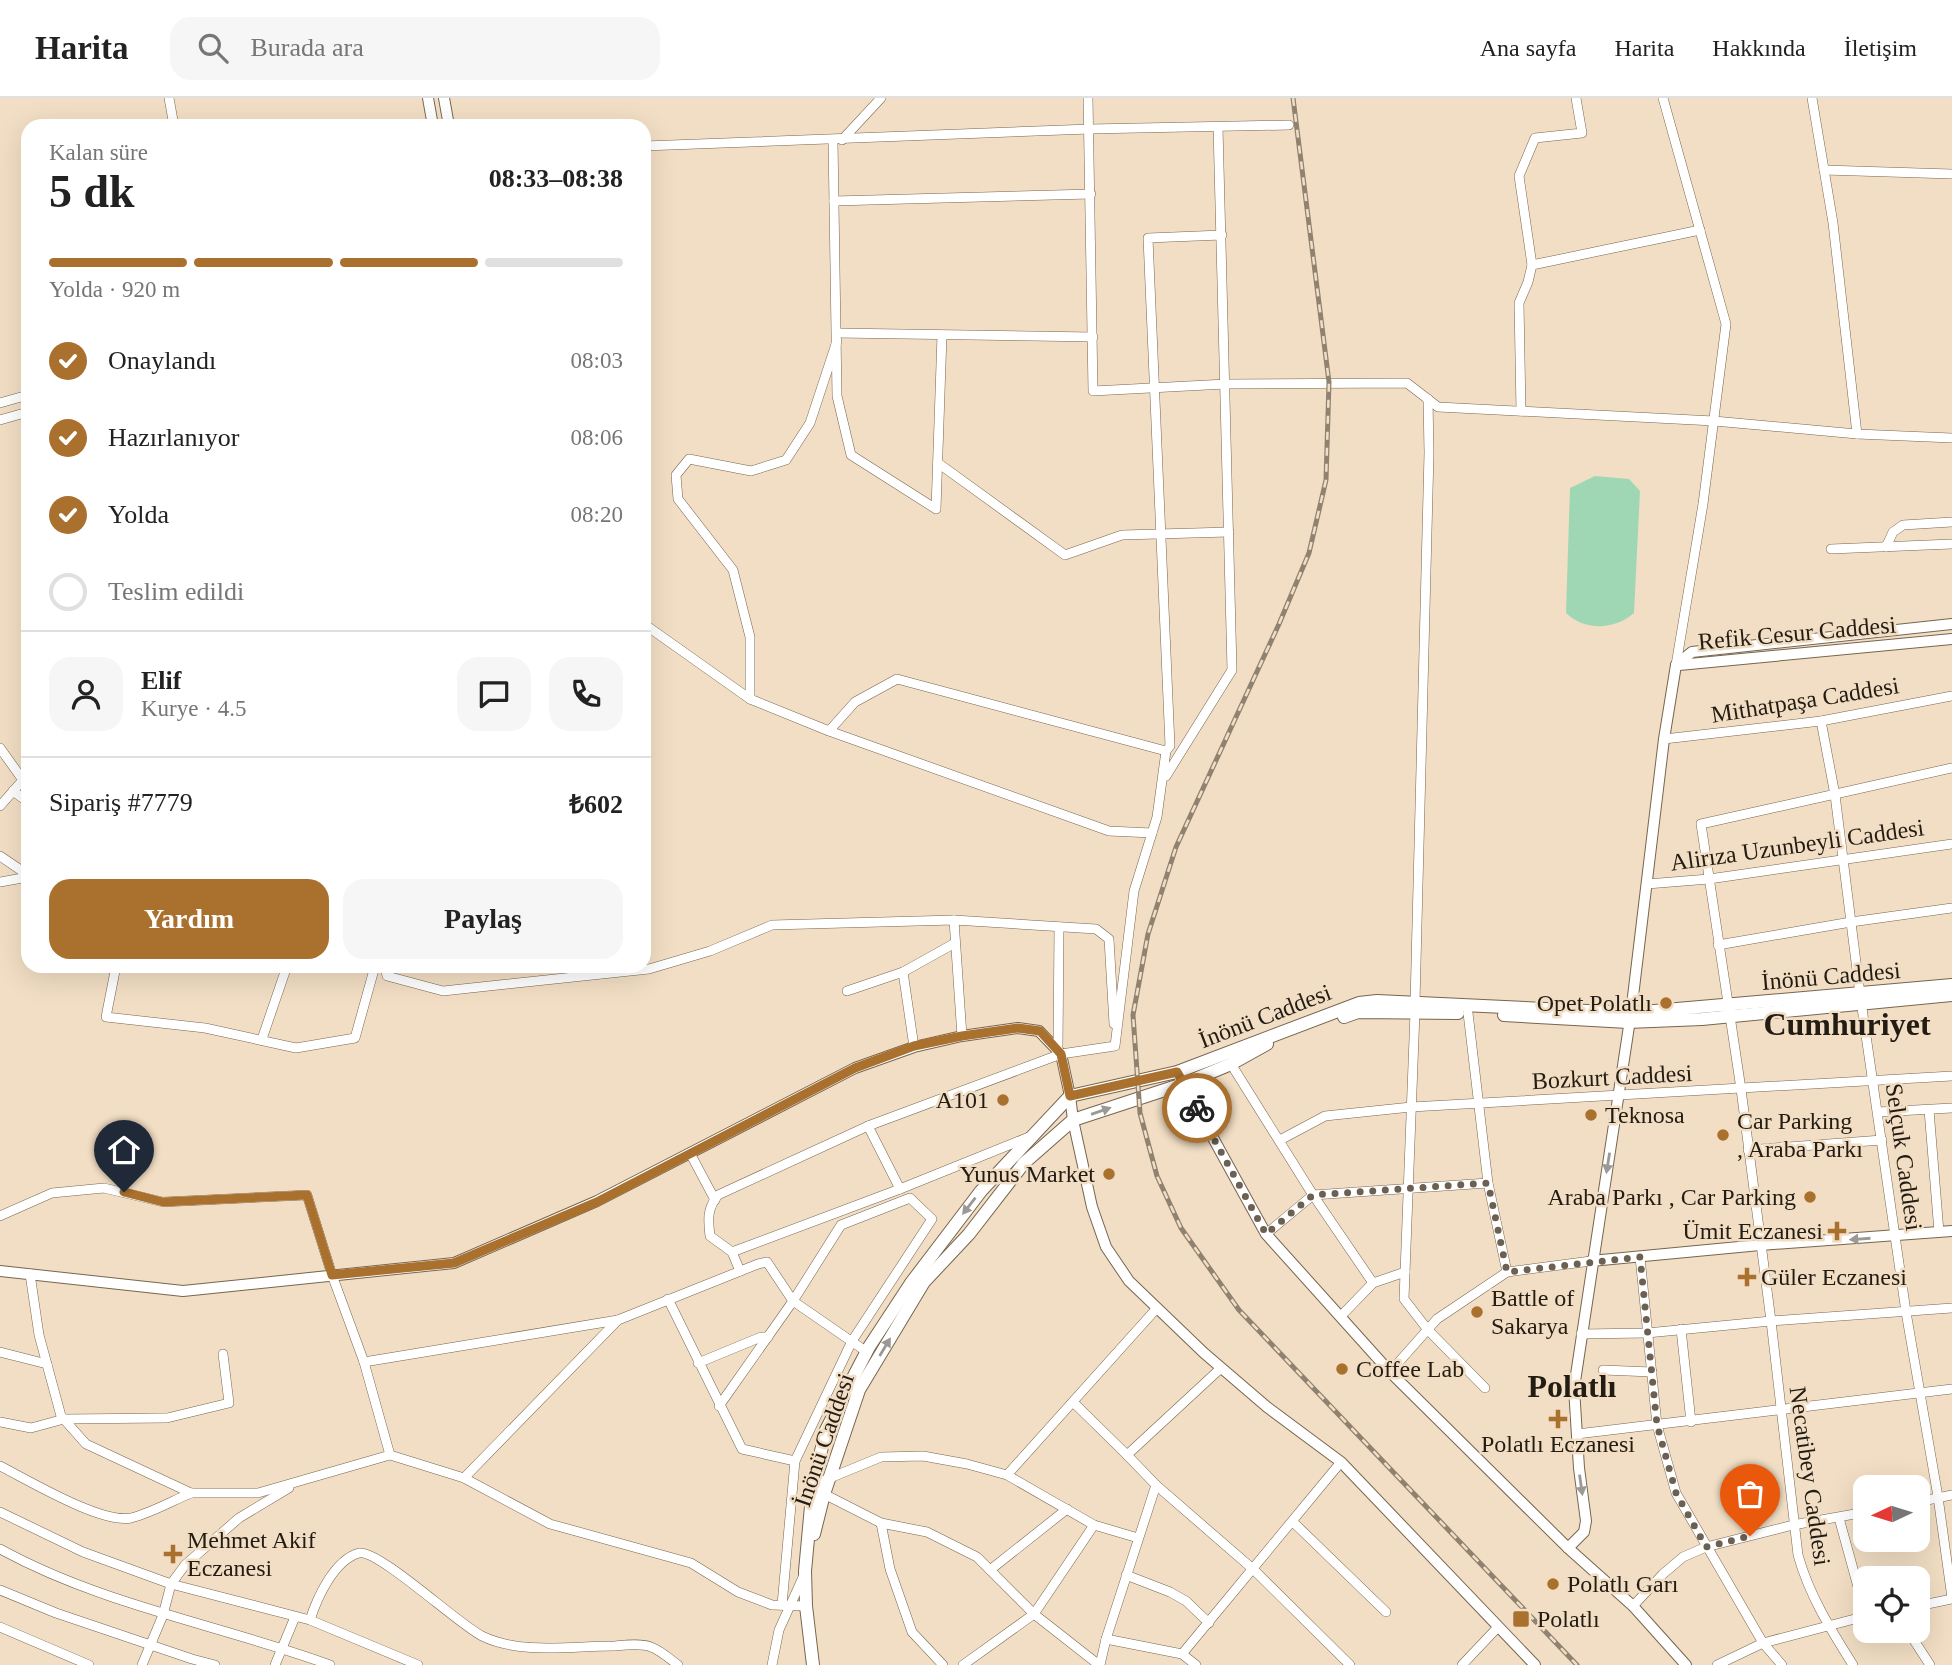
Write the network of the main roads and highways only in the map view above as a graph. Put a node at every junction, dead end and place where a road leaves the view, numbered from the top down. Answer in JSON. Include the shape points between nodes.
{"nodes":[{"id":1,"x":1952,"y":985,"type":"edge"},
{"id":2,"x":1952,"y":995,"type":"edge"},
{"id":3,"x":1861,"y":999,"type":"junction"},
{"id":4,"x":1415,"y":1007,"type":"junction"},
{"id":5,"x":1630,"y":1018,"type":"junction"},
{"id":6,"x":1180,"y":1078,"type":"junction"},
{"id":7,"x":805,"y":1571,"type":"junction"},
{"id":8,"x":813,"y":1665,"type":"edge"}],
"edges":[{"from":1,"to":3,"type":"main road","name":"İnönü Caddesi"},
{"from":2,"to":3,"type":"main road","name":"İnönü Caddesi"},
{"from":3,"to":5,"type":"main road","name":"İnönü Caddesi"},
{"from":4,"to":5,"type":"main road","name":"İnönü Caddesi"},
{"from":4,"to":5,"type":"main road","name":"İnönü Caddesi"},
{"from":4,"to":6,"type":"main road","name":"İnönü Caddesi","via":[[1358,1012],[1274,1040],[1231,1064]]},
{"from":4,"to":6,"type":"main road","name":"İnönü Caddesi","via":[[1359,1003]]},
{"from":7,"to":6,"type":"main road","name":"İnönü Caddesi","one_way":true,"via":[[824,1494],[859,1390],[924,1282],[969,1234],[1024,1163],[1073,1120]]},
{"from":6,"to":7,"type":"main road","name":"İnönü Caddesi","one_way":true,"via":[[1070,1096],[974,1200],[911,1283],[867,1352],[826,1430],[813,1485]]},
{"from":7,"to":8,"type":"main road","name":"İnönü Caddesi"}]}
